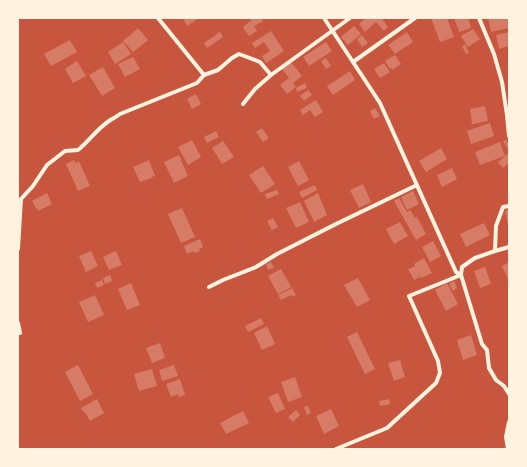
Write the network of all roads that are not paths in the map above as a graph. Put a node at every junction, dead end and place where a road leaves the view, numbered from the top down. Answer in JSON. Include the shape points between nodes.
{"nodes":[{"id":1,"x":158,"y":18,"type":"edge"},
{"id":2,"x":324,"y":18,"type":"edge"},
{"id":3,"x":350,"y":18,"type":"edge"},
{"id":4,"x":415,"y":18,"type":"edge"},
{"id":5,"x":479,"y":18,"type":"edge"},
{"id":6,"x":332,"y":30,"type":"junction"},
{"id":7,"x":353,"y":62,"type":"junction"},
{"id":8,"x":204,"y":74,"type":"junction"},
{"id":9,"x":271,"y":75,"type":"junction"},
{"id":10,"x":243,"y":104,"type":"dead end"},
{"id":11,"x":508,"y":114,"type":"edge"},
{"id":12,"x":509,"y":136,"type":"edge"},
{"id":13,"x":417,"y":185,"type":"junction"},
{"id":14,"x":19,"y":199,"type":"edge"},
{"id":15,"x":509,"y":206,"type":"edge"},
{"id":16,"x":509,"y":247,"type":"edge"},
{"id":17,"x":18,"y":249,"type":"edge"},
{"id":18,"x":495,"y":251,"type":"junction"},
{"id":19,"x":460,"y":275,"type":"junction"},
{"id":20,"x":209,"y":288,"type":"dead end"},
{"id":21,"x":18,"y":323,"type":"edge"},
{"id":22,"x":20,"y":333,"type":"dead end"},
{"id":23,"x":509,"y":394,"type":"edge"},
{"id":24,"x":509,"y":422,"type":"edge"},
{"id":25,"x":336,"y":449,"type":"edge"},
{"id":26,"x":508,"y":449,"type":"edge"}],
"edges":[{"from":1,"to":8,"type":"street"},
{"from":2,"to":6,"type":"street"},
{"from":3,"to":6,"type":"street"},
{"from":4,"to":7,"type":"street"},
{"from":5,"to":11,"type":"street","via":[[494,54]]},
{"from":6,"to":7,"type":"street"},
{"from":6,"to":9,"type":"street"},
{"from":7,"to":13,"type":"street","via":[[380,103]]},
{"from":8,"to":9,"type":"street","via":[[218,70],[239,54],[260,62]]},
{"from":8,"to":14,"type":"street","via":[[197,83],[108,121],[78,150],[65,151],[47,166],[33,186]]},
{"from":9,"to":10,"type":"street"},
{"from":11,"to":12,"type":"street"},
{"from":13,"to":19,"type":"street","via":[[456,272]]},
{"from":13,"to":20,"type":"street","via":[[277,254],[256,267]]},
{"from":14,"to":17,"type":"street"},
{"from":15,"to":18,"type":"street","via":[[503,207],[496,226]]},
{"from":16,"to":18,"type":"street"},
{"from":18,"to":19,"type":"street","via":[[474,258],[462,267]]},
{"from":19,"to":23,"type":"street","via":[[482,344],[487,350],[489,368]]},
{"from":19,"to":25,"type":"street","via":[[409,296],[438,361],[440,373],[436,383],[387,428]]},
{"from":21,"to":22,"type":"street"},
{"from":24,"to":26,"type":"street","via":[[506,437]]}]}
